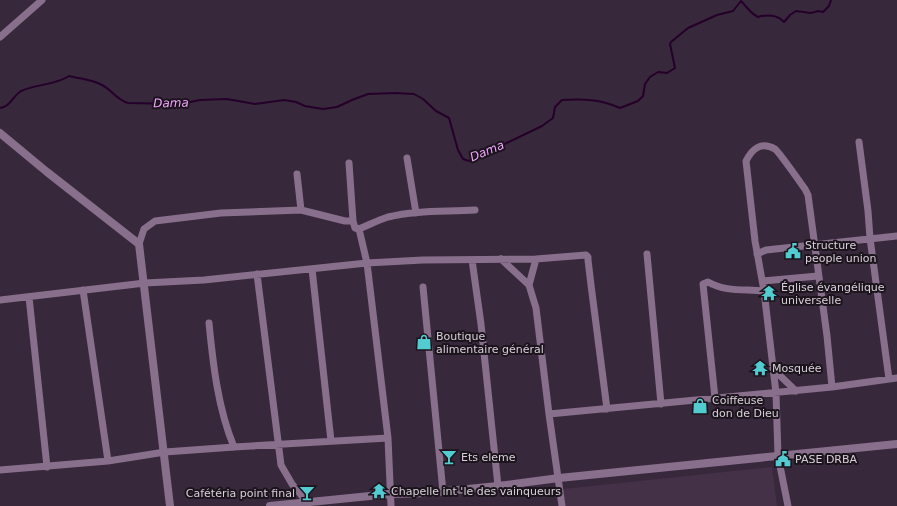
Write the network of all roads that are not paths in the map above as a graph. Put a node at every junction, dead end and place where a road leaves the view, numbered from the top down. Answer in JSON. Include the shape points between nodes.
{"nodes":[{"id":1,"x":42,"y":0,"type":"edge"},
{"id":2,"x":0,"y":37,"type":"edge"},
{"id":3,"x":0,"y":133,"type":"edge"},
{"id":4,"x":859,"y":142,"type":"dead end"},
{"id":5,"x":407,"y":158,"type":"dead end"},
{"id":6,"x":350,"y":163,"type":"dead end"},
{"id":7,"x":297,"y":174,"type":"dead end"},
{"id":8,"x":301,"y":210,"type":"junction"},
{"id":9,"x":475,"y":210,"type":"dead end"},
{"id":10,"x":416,"y":213,"type":"junction"},
{"id":11,"x":353,"y":221,"type":"junction"},
{"id":12,"x":359,"y":229,"type":"junction"},
{"id":13,"x":897,"y":236,"type":"edge"},
{"id":14,"x":870,"y":238,"type":"junction"},
{"id":15,"x":140,"y":244,"type":"junction"},
{"id":16,"x":815,"y":245,"type":"junction"},
{"id":17,"x":647,"y":254,"type":"dead end"},
{"id":18,"x":758,"y":254,"type":"junction"},
{"id":19,"x":501,"y":259,"type":"junction"},
{"id":20,"x":536,"y":259,"type":"junction"},
{"id":21,"x":472,"y":260,"type":"junction"},
{"id":22,"x":367,"y":264,"type":"junction"},
{"id":23,"x":312,"y":269,"type":"junction"},
{"id":24,"x":256,"y":274,"type":"junction"},
{"id":25,"x":818,"y":276,"type":"junction"},
{"id":26,"x":762,"y":282,"type":"junction"},
{"id":27,"x":145,"y":283,"type":"junction"},
{"id":28,"x":529,"y":285,"type":"junction"},
{"id":29,"x":423,"y":287,"type":"dead end"},
{"id":30,"x":83,"y":290,"type":"junction"},
{"id":31,"x":764,"y":291,"type":"junction"},
{"id":32,"x":29,"y":297,"type":"junction"},
{"id":33,"x":0,"y":300,"type":"edge"},
{"id":34,"x":209,"y":323,"type":"dead end"},
{"id":35,"x":773,"y":369,"type":"junction"},
{"id":36,"x":897,"y":378,"type":"edge"},
{"id":37,"x":889,"y":379,"type":"junction"},
{"id":38,"x":832,"y":387,"type":"junction"},
{"id":39,"x":796,"y":391,"type":"junction"},
{"id":40,"x":776,"y":393,"type":"junction"},
{"id":41,"x":715,"y":398,"type":"junction"},
{"id":42,"x":661,"y":404,"type":"junction"},
{"id":43,"x":607,"y":409,"type":"junction"},
{"id":44,"x":549,"y":414,"type":"junction"},
{"id":45,"x":388,"y":438,"type":"junction"},
{"id":46,"x":331,"y":441,"type":"junction"},
{"id":47,"x":897,"y":444,"type":"edge"},
{"id":48,"x":279,"y":445,"type":"junction"},
{"id":49,"x":234,"y":447,"type":"junction"},
{"id":50,"x":165,"y":452,"type":"junction"},
{"id":51,"x":778,"y":456,"type":"junction"},
{"id":52,"x":108,"y":461,"type":"junction"},
{"id":53,"x":47,"y":467,"type":"junction"},
{"id":54,"x":0,"y":470,"type":"edge"},
{"id":55,"x":559,"y":478,"type":"junction"},
{"id":56,"x":498,"y":486,"type":"junction"},
{"id":57,"x":443,"y":492,"type":"junction"},
{"id":58,"x":390,"y":494,"type":"junction"},
{"id":59,"x":307,"y":502,"type":"junction"},
{"id":60,"x":170,"y":506,"type":"edge"},
{"id":61,"x":270,"y":506,"type":"edge"},
{"id":62,"x":391,"y":506,"type":"edge"},
{"id":63,"x":562,"y":506,"type":"edge"},
{"id":64,"x":788,"y":506,"type":"edge"}],
"edges":[{"from":1,"to":2,"type":"street"},
{"from":3,"to":15,"type":"street"},
{"from":4,"to":14,"type":"street"},
{"from":5,"to":10,"type":"street"},
{"from":6,"to":11,"type":"street"},
{"from":7,"to":8,"type":"street"},
{"from":8,"to":11,"type":"street"},
{"from":8,"to":15,"type":"street","via":[[221,213],[155,221],[144,229]]},
{"from":9,"to":10,"type":"street"},
{"from":10,"to":12,"type":"street","via":[[389,217]]},
{"from":11,"to":12,"type":"street","via":[[355,228]]},
{"from":12,"to":22,"type":"street"},
{"from":13,"to":14,"type":"street"},
{"from":14,"to":16,"type":"street"},
{"from":14,"to":37,"type":"street"},
{"from":15,"to":27,"type":"street"},
{"from":16,"to":18,"type":"street","via":[[766,250]]},
{"from":16,"to":18,"type":"street","via":[[805,189],[776,150],[763,146],[756,147],[746,161]]},
{"from":16,"to":25,"type":"street"},
{"from":17,"to":42,"type":"street"},
{"from":18,"to":26,"type":"street"},
{"from":19,"to":20,"type":"street"},
{"from":19,"to":21,"type":"street"},
{"from":19,"to":28,"type":"street"},
{"from":20,"to":28,"type":"street"},
{"from":20,"to":43,"type":"street","via":[[586,255],[588,257]]},
{"from":21,"to":22,"type":"street"},
{"from":21,"to":56,"type":"street"},
{"from":22,"to":23,"type":"street"},
{"from":22,"to":45,"type":"street"},
{"from":23,"to":24,"type":"street"},
{"from":23,"to":46,"type":"street"},
{"from":24,"to":27,"type":"street"},
{"from":24,"to":48,"type":"street"},
{"from":25,"to":26,"type":"street"},
{"from":25,"to":38,"type":"street"},
{"from":26,"to":31,"type":"street"},
{"from":27,"to":30,"type":"street"},
{"from":27,"to":50,"type":"street"},
{"from":28,"to":44,"type":"street","via":[[536,308]]},
{"from":29,"to":57,"type":"street"},
{"from":30,"to":32,"type":"street"},
{"from":30,"to":52,"type":"street"},
{"from":31,"to":35,"type":"street"},
{"from":31,"to":41,"type":"street","via":[[728,290],[708,282],[703,284]]},
{"from":32,"to":33,"type":"street"},
{"from":32,"to":53,"type":"street"},
{"from":34,"to":49,"type":"street","via":[[224,420]]},
{"from":35,"to":39,"type":"street"},
{"from":35,"to":40,"type":"street"},
{"from":36,"to":37,"type":"street"},
{"from":37,"to":38,"type":"street"},
{"from":38,"to":39,"type":"street"},
{"from":39,"to":40,"type":"street"},
{"from":40,"to":41,"type":"street"},
{"from":40,"to":51,"type":"street"},
{"from":41,"to":42,"type":"street"},
{"from":42,"to":43,"type":"street"},
{"from":43,"to":44,"type":"street"},
{"from":44,"to":55,"type":"street"},
{"from":45,"to":46,"type":"street"},
{"from":45,"to":58,"type":"street"},
{"from":46,"to":48,"type":"street"},
{"from":47,"to":51,"type":"street"},
{"from":48,"to":49,"type":"street"},
{"from":48,"to":59,"type":"street","via":[[281,465]]},
{"from":49,"to":50,"type":"street"},
{"from":50,"to":52,"type":"street"},
{"from":50,"to":60,"type":"street"},
{"from":51,"to":55,"type":"street"},
{"from":51,"to":64,"type":"street"},
{"from":52,"to":53,"type":"street"},
{"from":53,"to":54,"type":"street"},
{"from":55,"to":56,"type":"street"},
{"from":55,"to":63,"type":"street"},
{"from":56,"to":57,"type":"street"},
{"from":57,"to":58,"type":"street"},
{"from":58,"to":59,"type":"street"},
{"from":58,"to":62,"type":"street"},
{"from":59,"to":61,"type":"street"}]}
